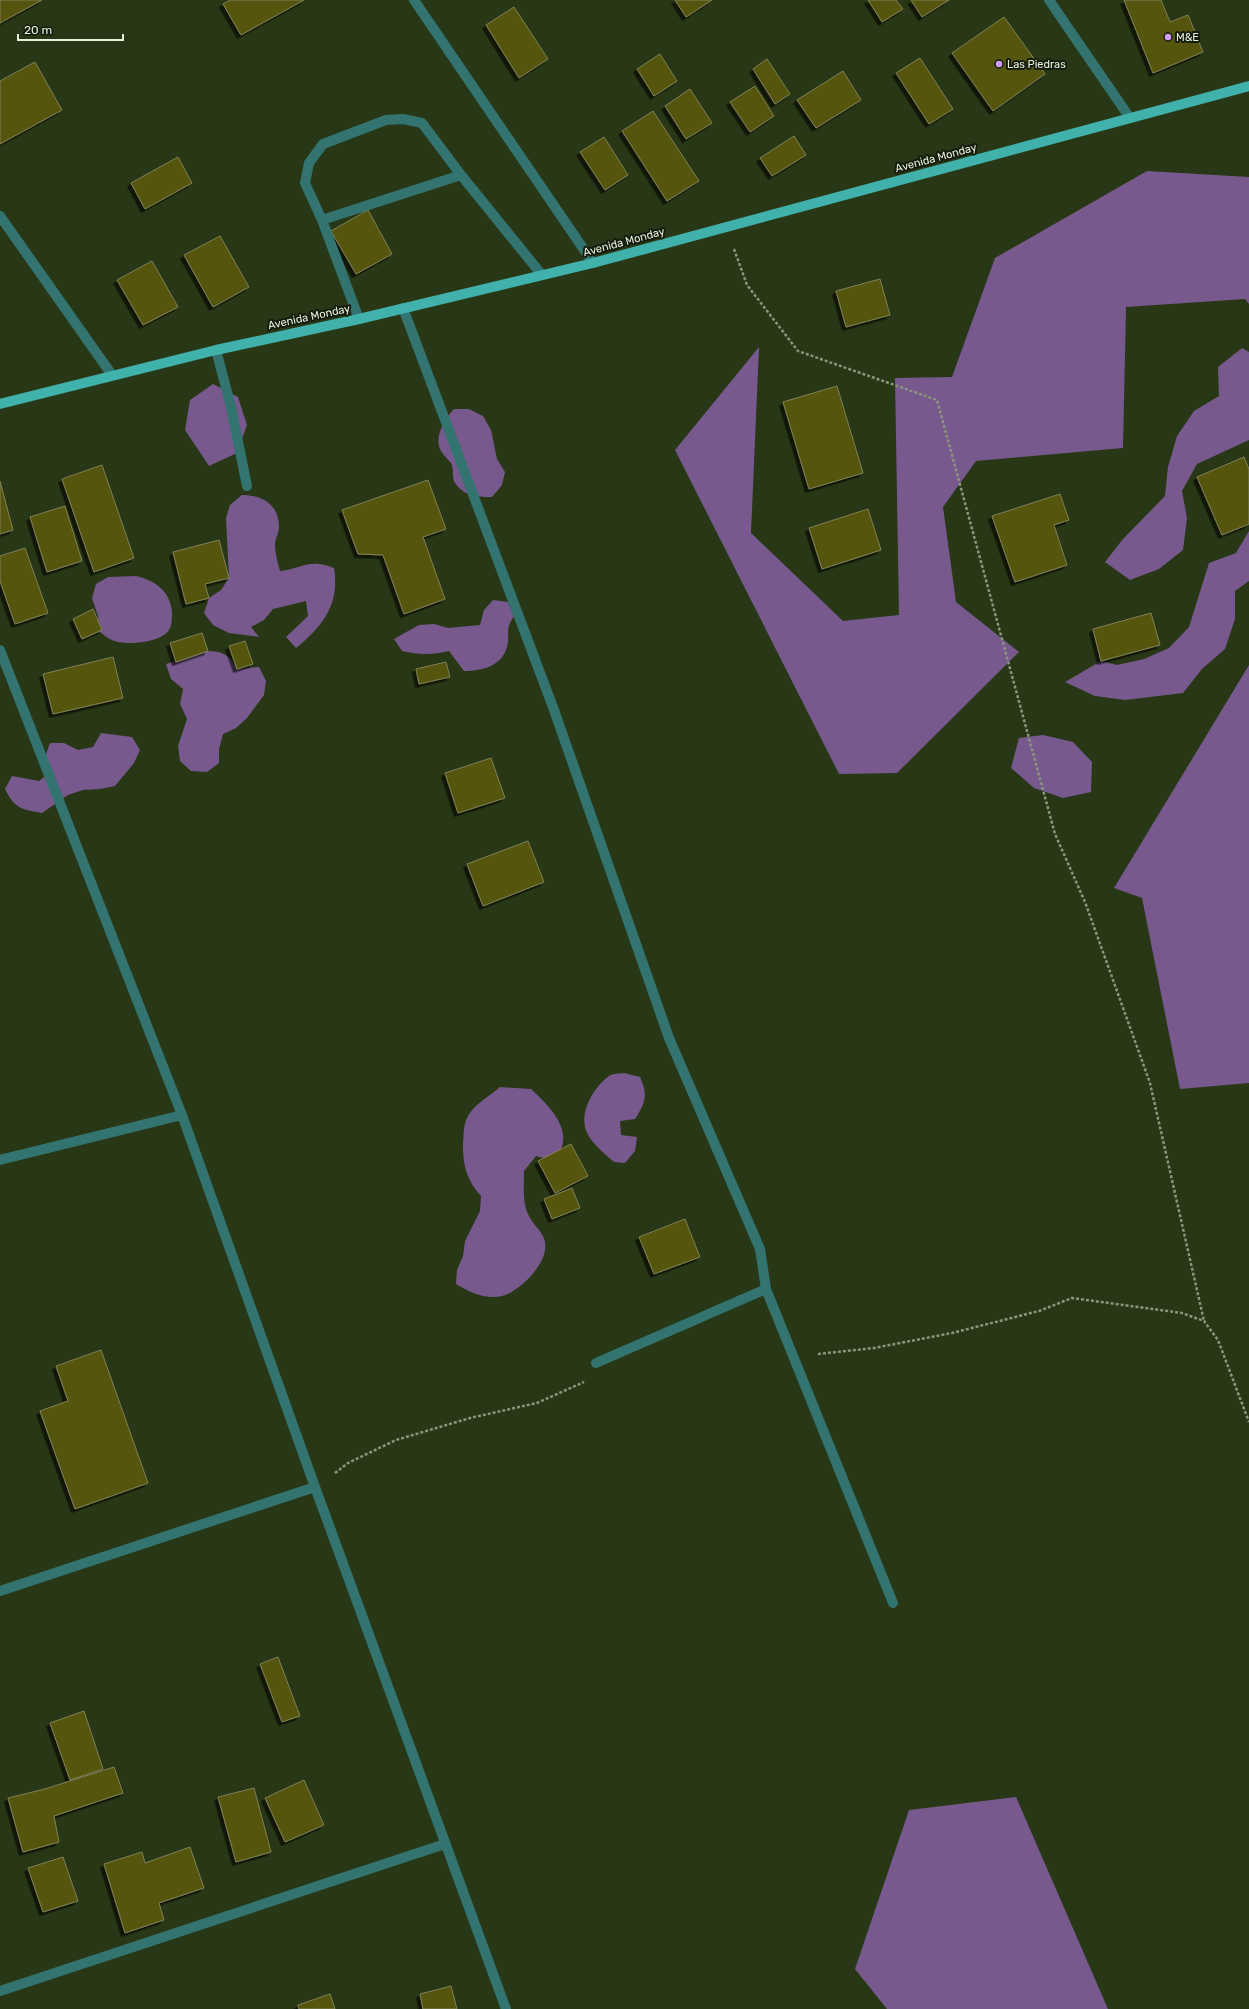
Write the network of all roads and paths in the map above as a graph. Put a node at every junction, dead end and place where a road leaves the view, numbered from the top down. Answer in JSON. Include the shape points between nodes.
{"nodes":[{"id":1,"x":414,"y":0,"type":"edge"},
{"id":2,"x":1048,"y":0,"type":"edge"},
{"id":3,"x":1249,"y":86,"type":"edge"},
{"id":4,"x":1130,"y":118,"type":"junction"},
{"id":5,"x":461,"y":175,"type":"junction"},
{"id":6,"x":0,"y":216,"type":"edge"},
{"id":7,"x":322,"y":220,"type":"junction"},
{"id":8,"x":726,"y":227,"type":"junction"},
{"id":9,"x":593,"y":263,"type":"junction"},
{"id":10,"x":542,"y":275,"type":"junction"},
{"id":11,"x":403,"y":308,"type":"junction"},
{"id":12,"x":359,"y":319,"type":"junction"},
{"id":13,"x":216,"y":350,"type":"junction"},
{"id":14,"x":112,"y":375,"type":"junction"},
{"id":15,"x":0,"y":404,"type":"edge"},
{"id":16,"x":247,"y":486,"type":"dead end"},
{"id":17,"x":0,"y":650,"type":"edge"},
{"id":18,"x":182,"y":1115,"type":"junction"},
{"id":19,"x":0,"y":1160,"type":"edge"},
{"id":20,"x":766,"y":1289,"type":"junction"},
{"id":21,"x":1204,"y":1321,"type":"junction"},
{"id":22,"x":794,"y":1356,"type":"junction"},
{"id":23,"x":596,"y":1363,"type":"joint"},
{"id":24,"x":1249,"y":1422,"type":"edge"},
{"id":25,"x":315,"y":1487,"type":"junction"},
{"id":26,"x":0,"y":1591,"type":"edge"},
{"id":27,"x":893,"y":1603,"type":"dead end"},
{"id":28,"x":445,"y":1844,"type":"junction"},
{"id":29,"x":0,"y":1991,"type":"edge"},
{"id":30,"x":506,"y":2009,"type":"edge"}],
"edges":[{"from":1,"to":9,"type":"street"},
{"from":2,"to":4,"type":"street"},
{"from":3,"to":4,"type":"main road","name":"Avenida Monday"},
{"from":4,"to":8,"type":"main road","name":"Avenida Monday"},
{"from":5,"to":7,"type":"street"},
{"from":5,"to":7,"type":"street","via":[[422,122],[386,120],[323,144],[309,163],[306,183]]},
{"from":5,"to":10,"type":"street"},
{"from":6,"to":14,"type":"street"},
{"from":7,"to":12,"type":"street"},
{"from":8,"to":9,"type":"main road","name":"Avenida Monday"},
{"from":8,"to":21,"type":"path","via":[[748,285],[798,351],[937,400],[1055,834],[1085,902],[1150,1083]]},
{"from":9,"to":10,"type":"main road","name":"Avenida Monday"},
{"from":10,"to":11,"type":"main road","name":"Avenida Monday"},
{"from":11,"to":12,"type":"main road","name":"Avenida Monday"},
{"from":11,"to":20,"type":"street","via":[[554,710],[669,1038],[760,1249]]},
{"from":12,"to":13,"type":"main road","name":"Avenida Monday"},
{"from":13,"to":14,"type":"main road","name":"Avenida Monday"},
{"from":13,"to":16,"type":"street"},
{"from":14,"to":15,"type":"main road","name":"Avenida Monday"},
{"from":17,"to":18,"type":"street"},
{"from":18,"to":19,"type":"street"},
{"from":18,"to":25,"type":"street"},
{"from":20,"to":22,"type":"street"},
{"from":20,"to":23,"type":"street"},
{"from":21,"to":22,"type":"path","via":[[1182,1313],[1072,1298],[1039,1311],[952,1333],[874,1348]]},
{"from":21,"to":24,"type":"path","via":[[1218,1340]]},
{"from":22,"to":27,"type":"street"},
{"from":23,"to":25,"type":"path","via":[[582,1384],[537,1403],[470,1418],[396,1440],[348,1463]]},
{"from":25,"to":26,"type":"street"},
{"from":25,"to":28,"type":"street"},
{"from":28,"to":29,"type":"street"},
{"from":28,"to":30,"type":"street"}]}
